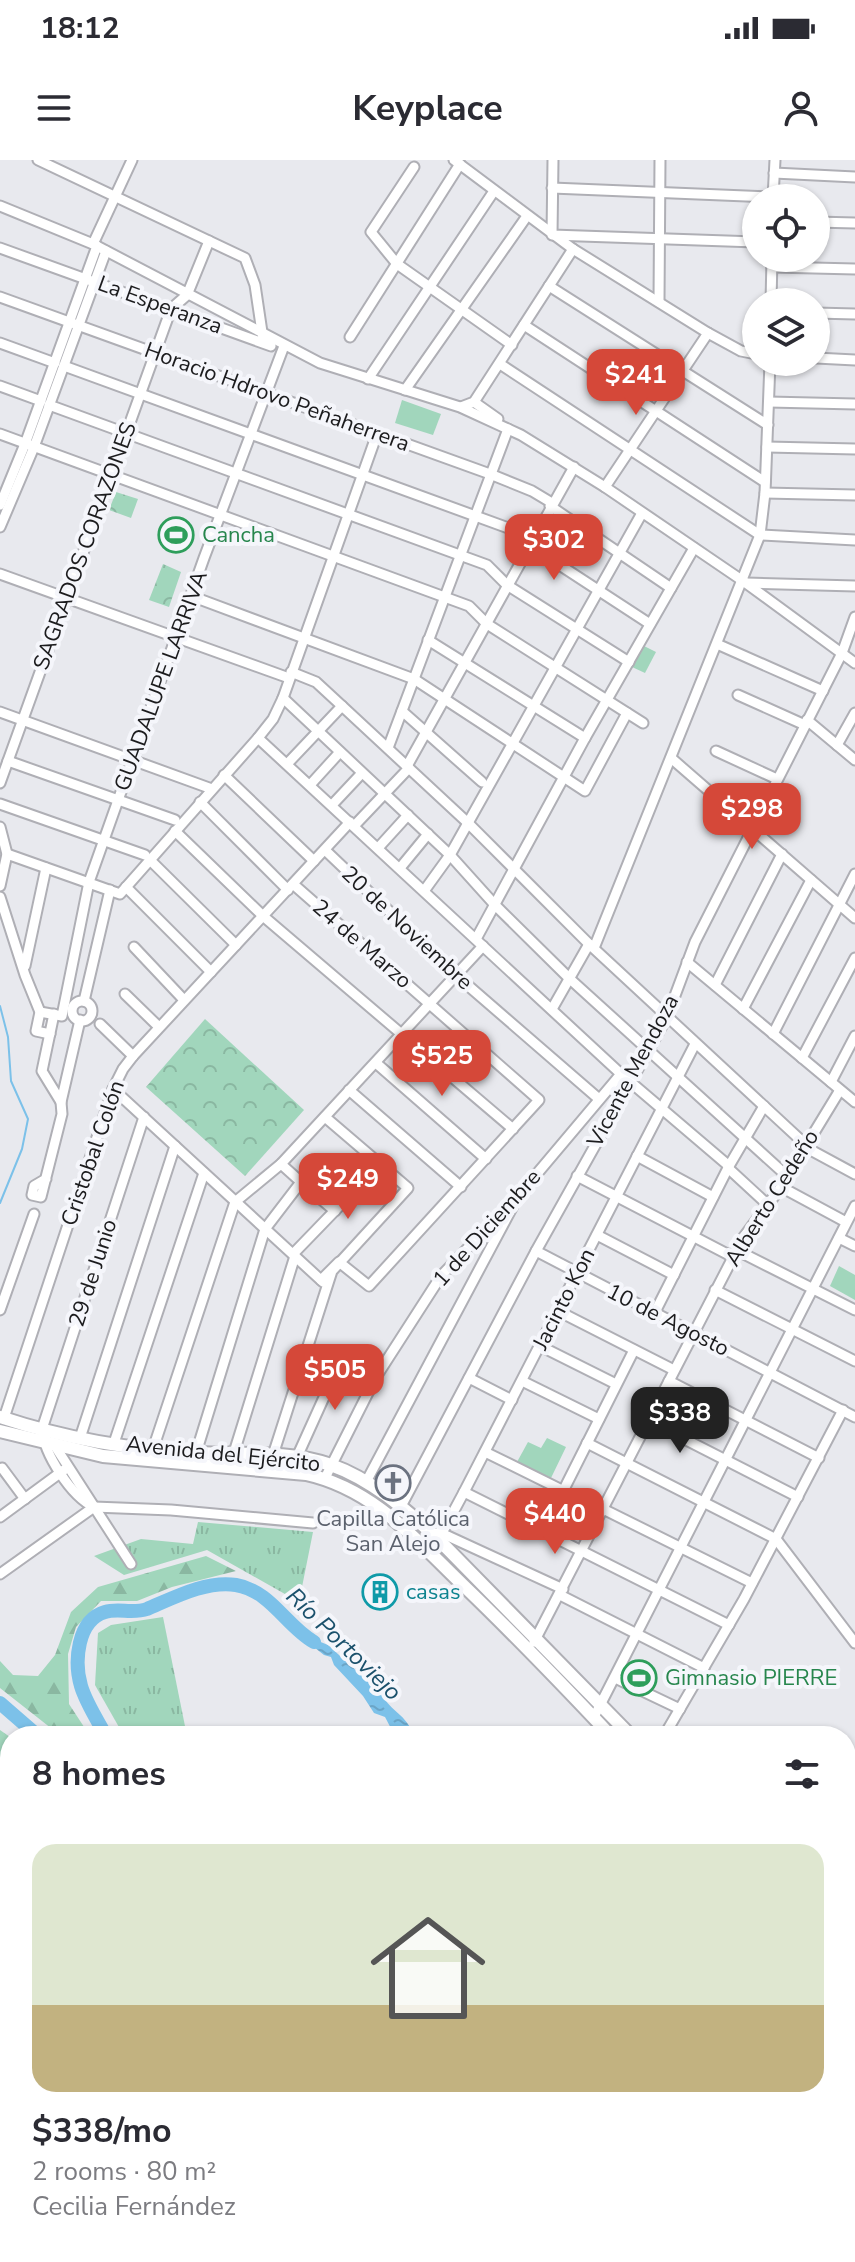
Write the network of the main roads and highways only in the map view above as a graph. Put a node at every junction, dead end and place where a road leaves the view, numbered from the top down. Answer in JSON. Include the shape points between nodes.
{"nodes":[{"id":1,"x":1,"y":1422,"type":"edge"},
{"id":2,"x":47,"y":1437,"type":"junction"},
{"id":3,"x":151,"y":1455,"type":"junction"},
{"id":4,"x":231,"y":1459,"type":"junction"},
{"id":5,"x":533,"y":1643,"type":"junction"},
{"id":6,"x":602,"y":1726,"type":"edge"},
{"id":7,"x":622,"y":1726,"type":"edge"}],
"edges":[{"from":1,"to":2,"type":"main road","name":"Avenida del Ejército"},
{"from":2,"to":3,"type":"main road","name":"Avenida del Ejército"},
{"from":2,"to":3,"type":"main road","name":"Avenida del Ejército","via":[[114,1443]]},
{"from":3,"to":4,"type":"main road","name":"Avenida del Ejército"},
{"from":3,"to":4,"type":"main road","name":"Avenida del Ejército","via":[[196,1453]]},
{"from":4,"to":5,"type":"main road","name":"Avenida del Ejército","via":[[325,1478],[360,1494],[393,1517]]},
{"from":4,"to":5,"type":"main road","name":"Avenida del Ejército","via":[[297,1457],[331,1465],[366,1482],[439,1535]]},
{"from":5,"to":6,"type":"main road","name":"Avenida del Ejército"},
{"from":5,"to":7,"type":"main road","name":"Avenida del Ejército"}]}
